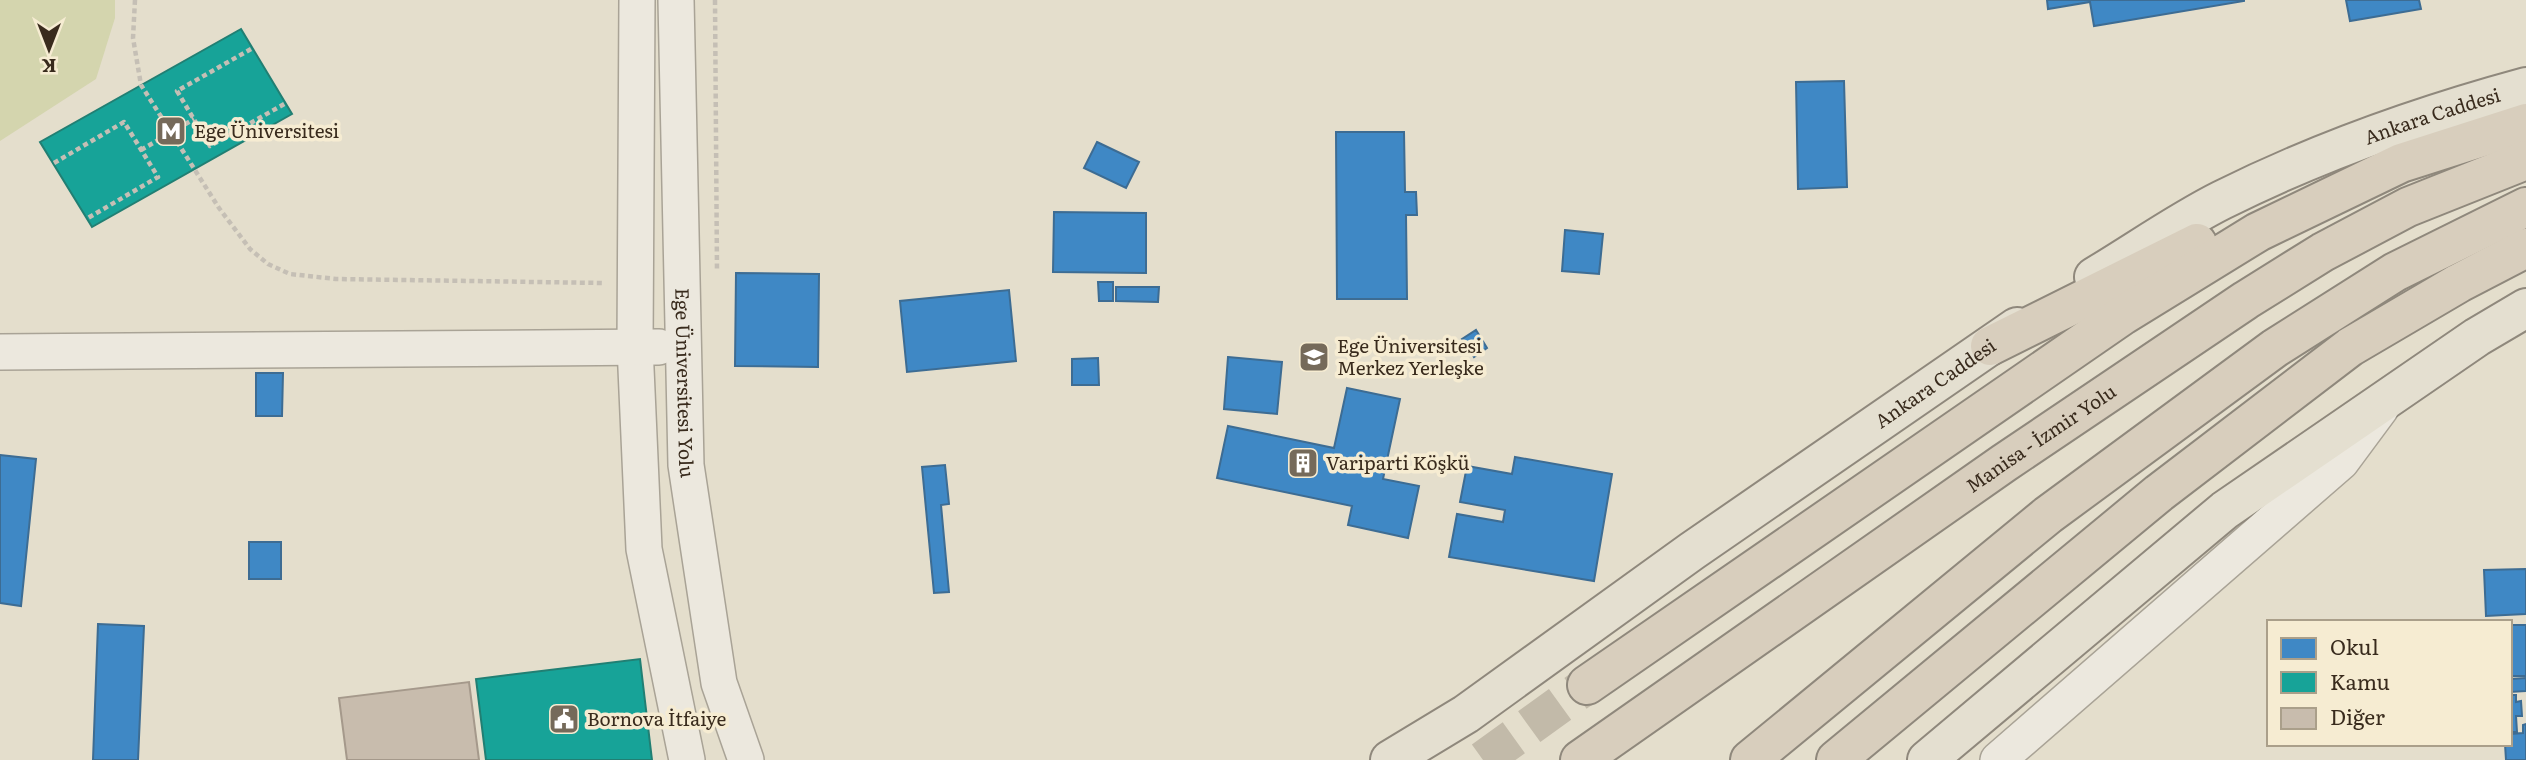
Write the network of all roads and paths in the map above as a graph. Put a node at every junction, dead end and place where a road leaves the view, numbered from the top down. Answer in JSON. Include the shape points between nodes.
{"nodes":[{"id":1,"x":135,"y":0,"type":"edge"},
{"id":2,"x":637,"y":0,"type":"edge"},
{"id":3,"x":676,"y":0,"type":"edge"},
{"id":4,"x":715,"y":0,"type":"edge"},
{"id":5,"x":251,"y":49,"type":"dead end"},
{"id":6,"x":2526,"y":87,"type":"edge"},
{"id":7,"x":286,"y":103,"type":"dead end"},
{"id":8,"x":194,"y":119,"type":"junction"},
{"id":9,"x":2526,"y":124,"type":"edge"},
{"id":10,"x":172,"y":134,"type":"junction"},
{"id":11,"x":141,"y":150,"type":"junction"},
{"id":12,"x":2526,"y":160,"type":"edge"},
{"id":13,"x":54,"y":163,"type":"dead end"},
{"id":14,"x":2401,"y":163,"type":"junction"},
{"id":15,"x":2526,"y":207,"type":"edge"},
{"id":16,"x":88,"y":218,"type":"dead end"},
{"id":17,"x":2526,"y":248,"type":"edge"},
{"id":18,"x":717,"y":278,"type":"dead end"},
{"id":19,"x":637,"y":283,"type":"junction"},
{"id":20,"x":2526,"y":308,"type":"edge"},
{"id":21,"x":635,"y":346,"type":"junction"},
{"id":22,"x":1990,"y":346,"type":"junction"},
{"id":23,"x":684,"y":349,"type":"junction"},
{"id":24,"x":0,"y":352,"type":"edge"},
{"id":25,"x":2389,"y":397,"type":"junction"},
{"id":26,"x":1587,"y":685,"type":"tunnel mouth"},
{"id":27,"x":687,"y":760,"type":"edge"},
{"id":28,"x":746,"y":760,"type":"edge"},
{"id":29,"x":1390,"y":760,"type":"edge"},
{"id":30,"x":1580,"y":760,"type":"edge"},
{"id":31,"x":1750,"y":760,"type":"edge"},
{"id":32,"x":1836,"y":760,"type":"edge"},
{"id":33,"x":1927,"y":760,"type":"edge"},
{"id":34,"x":1998,"y":760,"type":"edge"}],
"edges":[{"from":1,"to":10,"type":"path","via":[[134,38],[141,85]]},
{"from":2,"to":19,"type":"street"},
{"from":3,"to":23,"type":"street","name":"Ege Üniversitesi Yolu"},
{"from":4,"to":18,"type":"path"},
{"from":5,"to":8,"type":"path","via":[[177,91]]},
{"from":6,"to":22,"type":"main road","name":"Ankara Caddesi","via":[[2348,146],[2221,201]]},
{"from":7,"to":8,"type":"path","via":[[210,146]]},
{"from":8,"to":10,"type":"path"},
{"from":9,"to":14,"type":"highway","name":"Ankara Caddesi"},
{"from":10,"to":11,"type":"path"},
{"from":10,"to":19,"type":"path","via":[[250,249],[290,274],[335,279]]},
{"from":11,"to":13,"type":"path","via":[[124,121]]},
{"from":11,"to":16,"type":"path","via":[[158,177]]},
{"from":12,"to":30,"type":"highway","name":"Manisa - İzmir Yolu","via":[[2408,207],[2245,300]]},
{"from":14,"to":22,"type":"highway","via":[[2232,225]]},
{"from":14,"to":26,"type":"highway","name":"Ankara Caddesi","via":[[2258,232],[2123,315]]},
{"from":15,"to":31,"type":"highway","via":[[2395,272],[2275,348],[2048,515]]},
{"from":17,"to":32,"type":"highway","via":[[2350,347],[2095,545]]},
{"from":19,"to":21,"type":"street"},
{"from":20,"to":25,"type":"main road"},
{"from":21,"to":23,"type":"street"},
{"from":21,"to":24,"type":"street"},
{"from":21,"to":27,"type":"street","via":[[644,549]]},
{"from":22,"to":29,"type":"main road","name":"Ankara Caddesi","via":[[1465,714]]},
{"from":23,"to":28,"type":"street","name":"Ege Üniversitesi Yolu","via":[[685,465],[719,683]]},
{"from":25,"to":33,"type":"main road","via":[[2225,510]]},
{"from":25,"to":34,"type":"street","via":[[2342,462]]}]}
